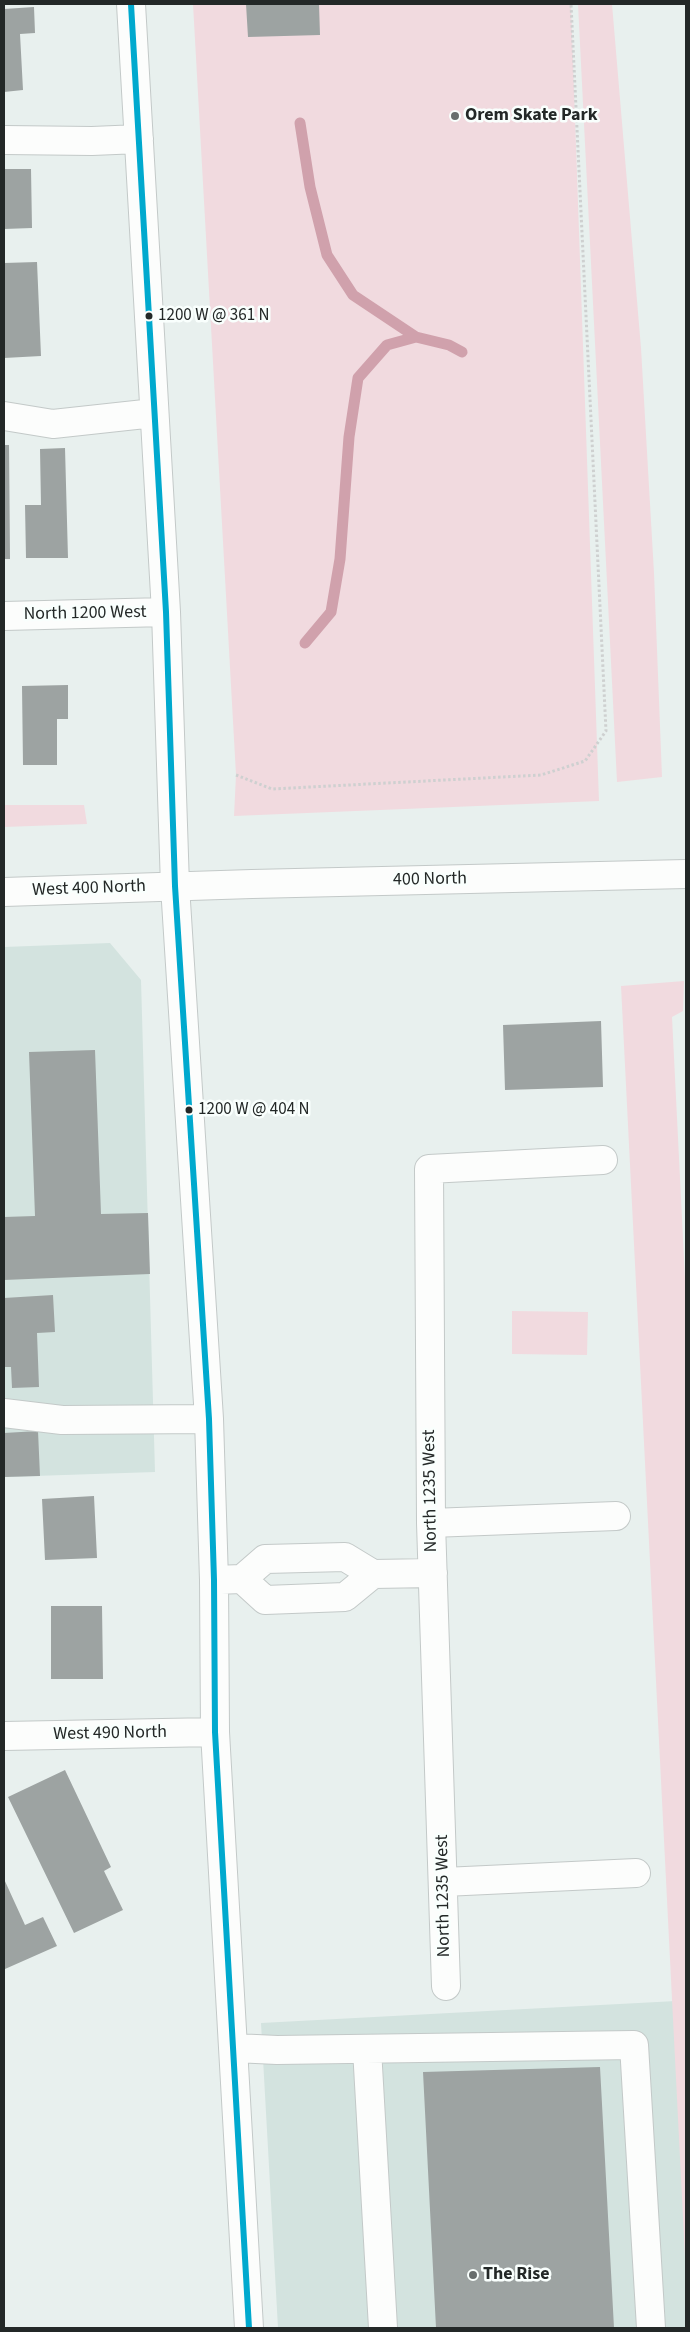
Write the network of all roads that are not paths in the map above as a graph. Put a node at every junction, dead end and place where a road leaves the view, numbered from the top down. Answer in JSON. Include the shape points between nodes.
{"nodes":[{"id":1,"x":131,"y":4,"type":"edge"},
{"id":2,"x":139,"y":139,"type":"junction"},
{"id":3,"x":4,"y":140,"type":"edge"},
{"id":4,"x":154,"y":413,"type":"junction"},
{"id":5,"x":4,"y":416,"type":"edge"},
{"id":6,"x":166,"y":612,"type":"junction"},
{"id":7,"x":4,"y":616,"type":"edge"},
{"id":8,"x":686,"y":874,"type":"edge"},
{"id":9,"x":175,"y":886,"type":"junction"},
{"id":10,"x":4,"y":892,"type":"edge"},
{"id":11,"x":603,"y":1160,"type":"dead end"},
{"id":12,"x":4,"y":1413,"type":"edge"},
{"id":13,"x":209,"y":1419,"type":"junction"},
{"id":14,"x":616,"y":1516,"type":"dead end"},
{"id":15,"x":431,"y":1523,"type":"junction"},
{"id":16,"x":433,"y":1573,"type":"junction"},
{"id":17,"x":373,"y":1574,"type":"junction"},
{"id":18,"x":242,"y":1579,"type":"junction"},
{"id":19,"x":214,"y":1580,"type":"junction"},
{"id":20,"x":216,"y":1732,"type":"junction"},
{"id":21,"x":4,"y":1736,"type":"edge"},
{"id":22,"x":636,"y":1873,"type":"dead end"},
{"id":23,"x":444,"y":1882,"type":"junction"},
{"id":24,"x":446,"y":1986,"type":"dead end"},
{"id":25,"x":234,"y":2048,"type":"junction"},
{"id":26,"x":368,"y":2049,"type":"junction"},
{"id":27,"x":249,"y":2328,"type":"edge"},
{"id":28,"x":383,"y":2328,"type":"edge"},
{"id":29,"x":650,"y":2328,"type":"edge"}],
"edges":[{"from":1,"to":2,"type":"street"},
{"from":2,"to":3,"type":"street"},
{"from":2,"to":4,"type":"street"},
{"from":4,"to":5,"type":"street","via":[[52,424]]},
{"from":4,"to":6,"type":"street"},
{"from":6,"to":7,"type":"street","name":"North 1200 West"},
{"from":6,"to":9,"type":"street"},
{"from":8,"to":9,"type":"street","name":"400 North"},
{"from":9,"to":10,"type":"street","name":"West 400 North"},
{"from":9,"to":13,"type":"street"},
{"from":11,"to":15,"type":"street","name":"North 1235 West","via":[[429,1169]]},
{"from":12,"to":13,"type":"street","via":[[62,1420]]},
{"from":13,"to":19,"type":"street"},
{"from":14,"to":15,"type":"street"},
{"from":15,"to":16,"type":"street","name":"North 1235 West"},
{"from":16,"to":17,"type":"street"},
{"from":16,"to":23,"type":"street","name":"North 1235 West"},
{"from":17,"to":18,"type":"street","via":[[345,1556],[265,1559]]},
{"from":17,"to":18,"type":"street","via":[[345,1597],[265,1600]]},
{"from":18,"to":19,"type":"street"},
{"from":19,"to":20,"type":"street"},
{"from":20,"to":21,"type":"street","name":"West 490 North"},
{"from":20,"to":25,"type":"street"},
{"from":22,"to":23,"type":"street"},
{"from":23,"to":24,"type":"street","name":"North 1235 West"},
{"from":25,"to":26,"type":"street"},
{"from":25,"to":27,"type":"street"},
{"from":26,"to":28,"type":"street"},
{"from":26,"to":29,"type":"street","via":[[634,2045]]}]}
